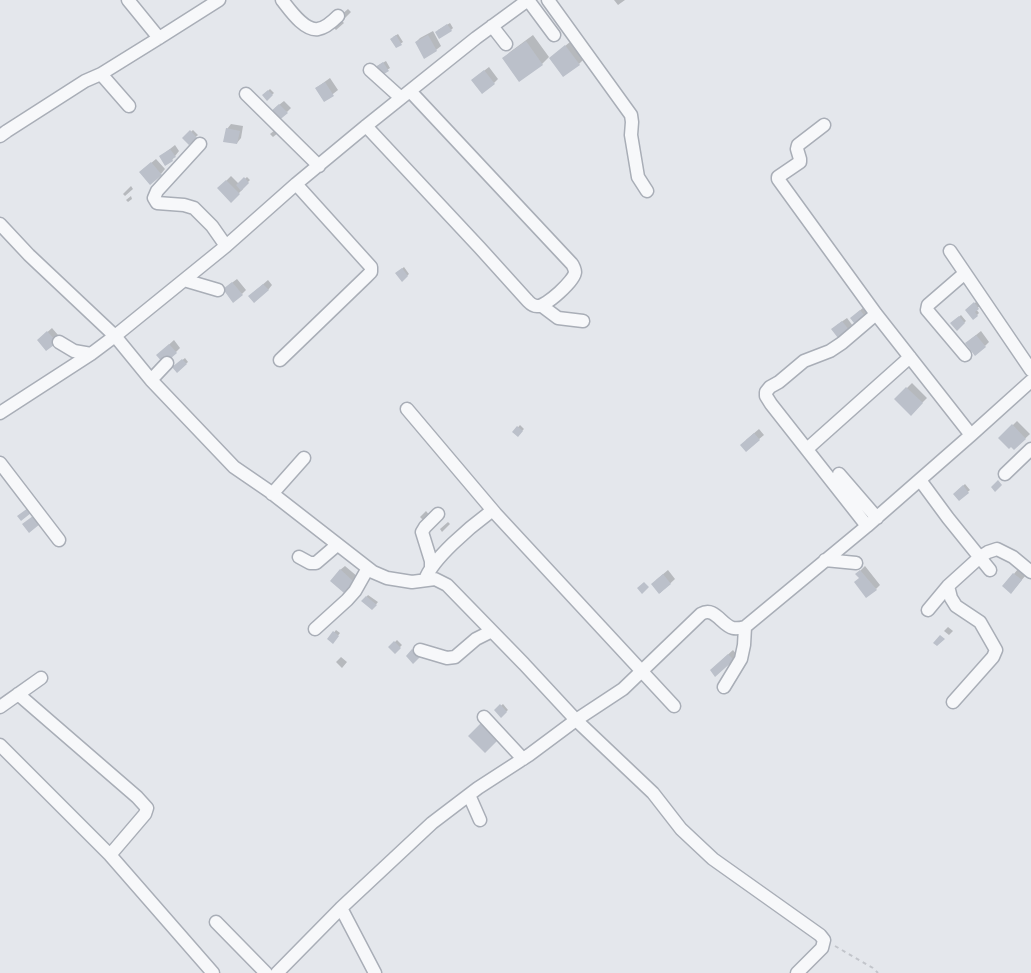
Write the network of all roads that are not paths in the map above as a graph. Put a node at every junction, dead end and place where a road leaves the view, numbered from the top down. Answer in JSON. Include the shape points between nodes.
{"nodes":[{"id":1,"x":128,"y":0,"type":"edge"},
{"id":2,"x":219,"y":0,"type":"edge"},
{"id":3,"x":282,"y":0,"type":"edge"},
{"id":4,"x":528,"y":0,"type":"edge"},
{"id":5,"x":548,"y":0,"type":"edge"},
{"id":6,"x":338,"y":16,"type":"dead end"},
{"id":7,"x":492,"y":26,"type":"junction"},
{"id":8,"x":554,"y":35,"type":"dead end"},
{"id":9,"x":159,"y":38,"type":"junction"},
{"id":10,"x":506,"y":44,"type":"dead end"},
{"id":11,"x":370,"y":70,"type":"dead end"},
{"id":12,"x":101,"y":74,"type":"junction"},
{"id":13,"x":246,"y":94,"type":"dead end"},
{"id":14,"x":406,"y":95,"type":"junction"},
{"id":15,"x":129,"y":106,"type":"dead end"},
{"id":16,"x":824,"y":125,"type":"dead end"},
{"id":17,"x":366,"y":126,"type":"junction"},
{"id":18,"x":0,"y":136,"type":"edge"},
{"id":19,"x":200,"y":144,"type":"dead end"},
{"id":20,"x":319,"y":166,"type":"junction"},
{"id":21,"x":296,"y":184,"type":"junction"},
{"id":22,"x":647,"y":191,"type":"dead end"},
{"id":23,"x":0,"y":224,"type":"edge"},
{"id":24,"x":226,"y":246,"type":"junction"},
{"id":25,"x":950,"y":251,"type":"dead end"},
{"id":26,"x":965,"y":273,"type":"junction"},
{"id":27,"x":184,"y":280,"type":"junction"},
{"id":28,"x":218,"y":290,"type":"dead end"},
{"id":29,"x":542,"y":306,"type":"junction"},
{"id":30,"x":876,"y":314,"type":"junction"},
{"id":31,"x":583,"y":321,"type":"dead end"},
{"id":32,"x":115,"y":336,"type":"junction"},
{"id":33,"x":59,"y":342,"type":"dead end"},
{"id":34,"x":91,"y":354,"type":"junction"},
{"id":35,"x":965,"y":355,"type":"dead end"},
{"id":36,"x":910,"y":357,"type":"junction"},
{"id":37,"x":280,"y":360,"type":"dead end"},
{"id":38,"x":167,"y":363,"type":"dead end"},
{"id":39,"x":1031,"y":370,"type":"edge"},
{"id":40,"x":151,"y":380,"type":"junction"},
{"id":41,"x":1031,"y":381,"type":"edge"},
{"id":42,"x":407,"y":410,"type":"dead end"},
{"id":43,"x":0,"y":413,"type":"edge"},
{"id":44,"x":970,"y":435,"type":"junction"},
{"id":45,"x":1031,"y":448,"type":"edge"},
{"id":46,"x":807,"y":449,"type":"junction"},
{"id":47,"x":304,"y":458,"type":"dead end"},
{"id":48,"x":0,"y":463,"type":"edge"},
{"id":49,"x":839,"y":474,"type":"dead end"},
{"id":50,"x":1005,"y":474,"type":"dead end"},
{"id":51,"x":920,"y":480,"type":"junction"},
{"id":52,"x":272,"y":494,"type":"junction"},
{"id":53,"x":495,"y":513,"type":"junction"},
{"id":54,"x":438,"y":514,"type":"dead end"},
{"id":55,"x":872,"y":522,"type":"junction"},
{"id":56,"x":59,"y":540,"type":"dead end"},
{"id":57,"x":337,"y":545,"type":"junction"},
{"id":58,"x":299,"y":557,"type":"dead end"},
{"id":59,"x":980,"y":557,"type":"junction"},
{"id":60,"x":825,"y":560,"type":"junction"},
{"id":61,"x":856,"y":563,"type":"dead end"},
{"id":62,"x":368,"y":568,"type":"junction"},
{"id":63,"x":431,"y":568,"type":"junction"},
{"id":64,"x":990,"y":570,"type":"dead end"},
{"id":65,"x":1031,"y":572,"type":"edge"},
{"id":66,"x":425,"y":580,"type":"junction"},
{"id":67,"x":948,"y":586,"type":"junction"},
{"id":68,"x":928,"y":610,"type":"dead end"},
{"id":69,"x":746,"y":627,"type":"junction"},
{"id":70,"x":314,"y":629,"type":"dead end"},
{"id":71,"x":492,"y":631,"type":"junction"},
{"id":72,"x":420,"y":650,"type":"dead end"},
{"id":73,"x":642,"y":671,"type":"junction"},
{"id":74,"x":41,"y":678,"type":"dead end"},
{"id":75,"x":724,"y":688,"type":"dead end"},
{"id":76,"x":18,"y":694,"type":"junction"},
{"id":77,"x":953,"y":702,"type":"dead end"},
{"id":78,"x":674,"y":706,"type":"dead end"},
{"id":79,"x":0,"y":707,"type":"edge"},
{"id":80,"x":484,"y":716,"type":"dead end"},
{"id":81,"x":576,"y":720,"type":"junction"},
{"id":82,"x":0,"y":745,"type":"edge"},
{"id":83,"x":523,"y":759,"type":"junction"},
{"id":84,"x":469,"y":795,"type":"junction"},
{"id":85,"x":480,"y":820,"type":"dead end"},
{"id":86,"x":110,"y":855,"type":"junction"},
{"id":87,"x":341,"y":908,"type":"junction"},
{"id":88,"x":216,"y":922,"type":"dead end"},
{"id":89,"x":213,"y":973,"type":"edge"},
{"id":90,"x":266,"y":973,"type":"edge"},
{"id":91,"x":277,"y":973,"type":"edge"},
{"id":92,"x":376,"y":973,"type":"edge"},
{"id":93,"x":798,"y":973,"type":"edge"}],
"edges":[{"from":1,"to":9,"type":"street"},
{"from":2,"to":9,"type":"street"},
{"from":3,"to":6,"type":"street","via":[[302,23],[313,29],[320,29]]},
{"from":4,"to":7,"type":"street"},
{"from":4,"to":8,"type":"street"},
{"from":5,"to":22,"type":"street","via":[[631,116],[638,177]]},
{"from":7,"to":10,"type":"street"},
{"from":7,"to":14,"type":"street"},
{"from":9,"to":12,"type":"street"},
{"from":11,"to":14,"type":"street"},
{"from":12,"to":15,"type":"street"},
{"from":12,"to":18,"type":"street"},
{"from":13,"to":20,"type":"street"},
{"from":14,"to":17,"type":"street"},
{"from":14,"to":29,"type":"street","via":[[572,264],[575,270],[568,284]]},
{"from":16,"to":30,"type":"street","via":[[798,145],[800,162],[778,179]]},
{"from":17,"to":20,"type":"street"},
{"from":17,"to":29,"type":"street","via":[[527,300],[533,306]]},
{"from":19,"to":24,"type":"street","via":[[156,191],[154,198],[158,203],[194,208]]},
{"from":20,"to":21,"type":"street"},
{"from":21,"to":24,"type":"street"},
{"from":21,"to":37,"type":"street","via":[[371,266],[371,272]]},
{"from":23,"to":32,"type":"street"},
{"from":24,"to":27,"type":"street"},
{"from":25,"to":26,"type":"street"},
{"from":26,"to":35,"type":"street","via":[[928,305],[927,310]]},
{"from":26,"to":39,"type":"street"},
{"from":27,"to":28,"type":"street"},
{"from":27,"to":32,"type":"street"},
{"from":29,"to":31,"type":"street","via":[[558,318]]},
{"from":30,"to":36,"type":"street"},
{"from":30,"to":46,"type":"street","via":[[842,343],[804,362],[766,392]]},
{"from":32,"to":34,"type":"street"},
{"from":32,"to":40,"type":"street"},
{"from":33,"to":34,"type":"street","via":[[74,351]]},
{"from":34,"to":43,"type":"street"},
{"from":36,"to":44,"type":"street"},
{"from":36,"to":46,"type":"street"},
{"from":38,"to":40,"type":"street"},
{"from":40,"to":52,"type":"street","via":[[234,467]]},
{"from":41,"to":44,"type":"street"},
{"from":42,"to":53,"type":"street"},
{"from":44,"to":51,"type":"street"},
{"from":45,"to":50,"type":"street"},
{"from":46,"to":55,"type":"street"},
{"from":47,"to":52,"type":"street"},
{"from":48,"to":56,"type":"street"},
{"from":49,"to":55,"type":"street"},
{"from":51,"to":55,"type":"street"},
{"from":51,"to":59,"type":"street"},
{"from":52,"to":57,"type":"street"},
{"from":53,"to":63,"type":"street","via":[[482,518]]},
{"from":53,"to":73,"type":"street"},
{"from":54,"to":63,"type":"street","via":[[422,532],[432,561]]},
{"from":55,"to":60,"type":"street"},
{"from":57,"to":58,"type":"street","via":[[316,563]]},
{"from":57,"to":62,"type":"street"},
{"from":59,"to":64,"type":"street"},
{"from":59,"to":65,"type":"street","via":[[997,549]]},
{"from":59,"to":67,"type":"street"},
{"from":60,"to":61,"type":"street"},
{"from":60,"to":69,"type":"street"},
{"from":62,"to":66,"type":"street","via":[[387,578],[412,582]]},
{"from":62,"to":70,"type":"street","via":[[347,600]]},
{"from":63,"to":66,"type":"street"},
{"from":66,"to":71,"type":"street","via":[[435,579],[447,586]]},
{"from":67,"to":68,"type":"street"},
{"from":67,"to":77,"type":"street","via":[[956,606],[980,622],[996,650],[994,657]]},
{"from":69,"to":73,"type":"street","via":[[731,628],[711,612],[701,614]]},
{"from":69,"to":75,"type":"street","via":[[741,659]]},
{"from":71,"to":72,"type":"street","via":[[476,639],[455,657],[447,658]]},
{"from":71,"to":81,"type":"street"},
{"from":73,"to":78,"type":"street"},
{"from":73,"to":81,"type":"street","via":[[622,689]]},
{"from":74,"to":76,"type":"street"},
{"from":76,"to":79,"type":"street"},
{"from":76,"to":86,"type":"street","via":[[147,808]]},
{"from":80,"to":83,"type":"street"},
{"from":81,"to":83,"type":"street"},
{"from":81,"to":93,"type":"street","via":[[654,793],[681,829],[713,859],[820,934],[824,940],[822,948]]},
{"from":82,"to":86,"type":"street"},
{"from":83,"to":84,"type":"street"},
{"from":84,"to":85,"type":"street"},
{"from":84,"to":87,"type":"street","via":[[432,823]]},
{"from":86,"to":89,"type":"street"},
{"from":87,"to":91,"type":"street"},
{"from":87,"to":92,"type":"street"},
{"from":88,"to":90,"type":"street"}]}
